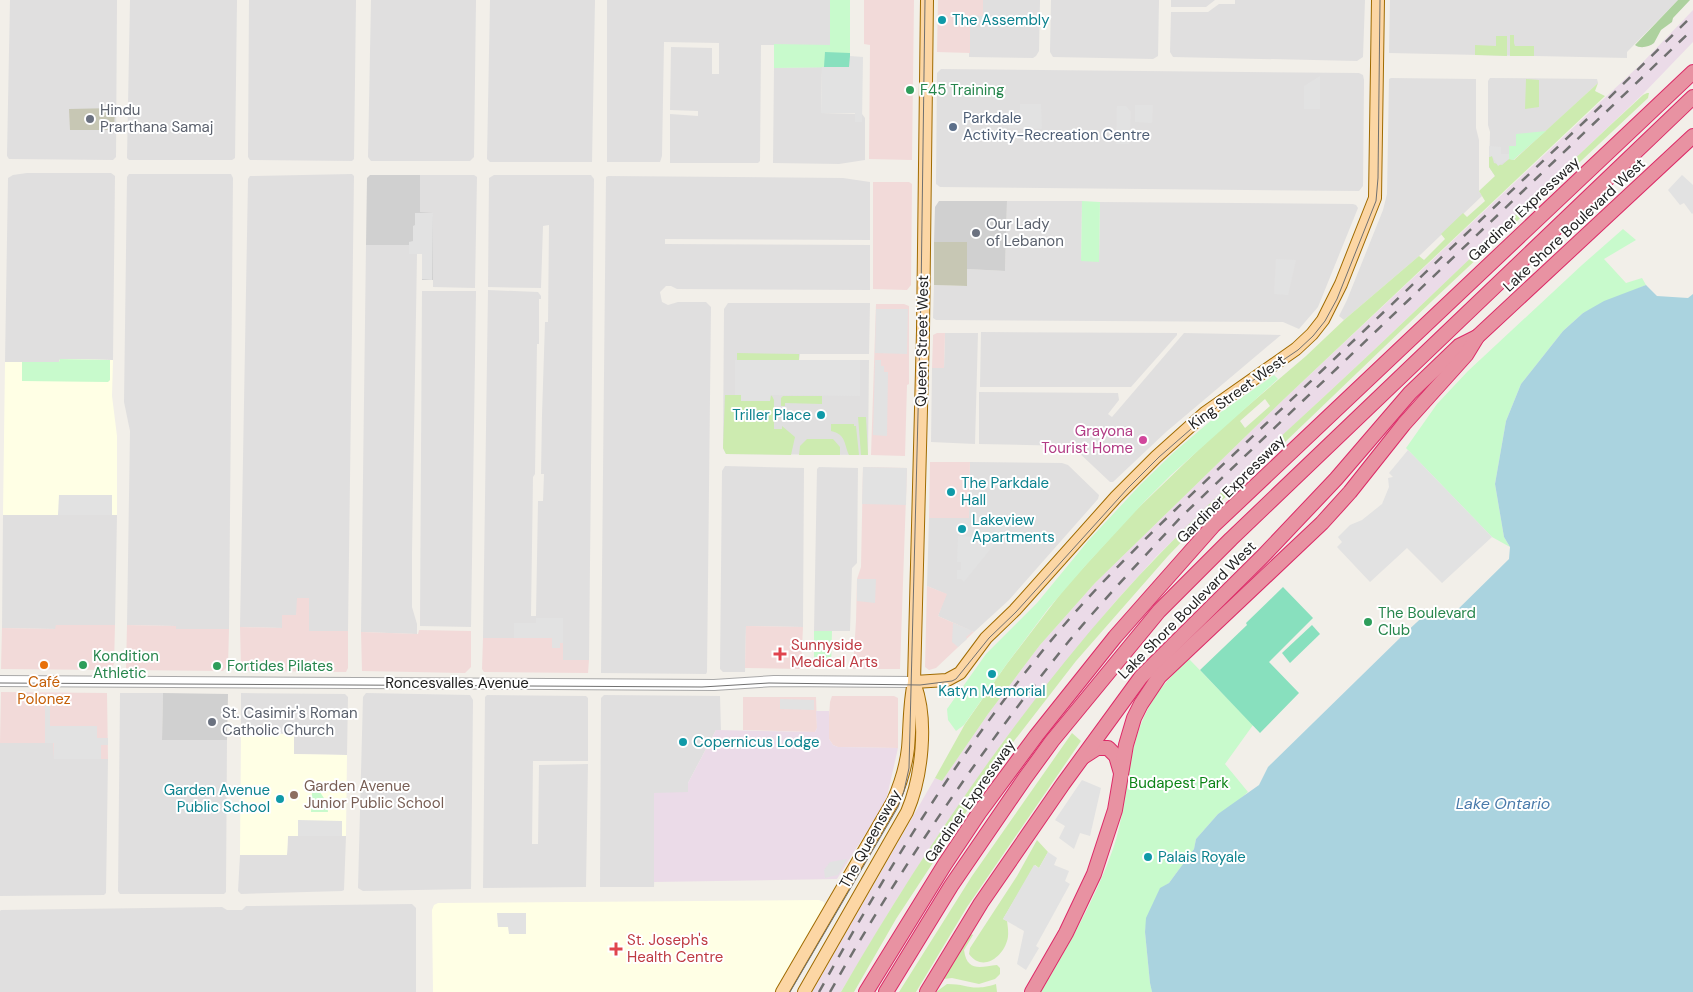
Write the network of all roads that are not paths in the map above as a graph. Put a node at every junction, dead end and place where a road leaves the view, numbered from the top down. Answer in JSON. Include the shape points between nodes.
{"nodes":[{"id":1,"x":927,"y":0,"type":"edge"},
{"id":2,"x":1378,"y":0,"type":"edge"},
{"id":3,"x":1693,"y":72,"type":"edge"},
{"id":4,"x":1693,"y":97,"type":"edge"},
{"id":5,"x":1693,"y":136,"type":"edge"},
{"id":6,"x":1477,"y":337,"type":"junction"},
{"id":7,"x":0,"y":681,"type":"edge"},
{"id":8,"x":914,"y":682,"type":"junction"},
{"id":9,"x":1080,"y":759,"type":"junction"},
{"id":10,"x":1121,"y":773,"type":"junction"},
{"id":11,"x":782,"y":992,"type":"edge"},
{"id":12,"x":804,"y":992,"type":"edge"},
{"id":13,"x":866,"y":992,"type":"edge"},
{"id":14,"x":886,"y":992,"type":"edge"},
{"id":15,"x":927,"y":992,"type":"edge"},
{"id":16,"x":1032,"y":992,"type":"edge"}],
"edges":[{"from":1,"to":8,"type":"main road","name":"Queen Street West"},
{"from":2,"to":8,"type":"main road","name":"King Street West","via":[[1375,198],[1323,320],[1296,349],[1205,413],[1156,457],[986,638],[960,673],[947,680]]},
{"from":3,"to":13,"type":"highway","name":"Gardiner Expressway","via":[[1213,526],[1176,567],[1084,674],[984,806]]},
{"from":4,"to":14,"type":"highway","via":[[1159,611],[1025,778],[950,886]]},
{"from":5,"to":6,"type":"highway","name":"Lake Shore Boulevard West"},
{"from":6,"to":9,"type":"highway","name":"Lake Shore Boulevard West","via":[[1459,346],[1410,393],[1336,479],[1141,677]]},
{"from":6,"to":10,"type":"highway","name":"Lake Shore Boulevard West","via":[[1466,355],[1322,523],[1159,677],[1134,718]]},
{"from":7,"to":8,"type":"street","name":"Roncesvalles Avenue","via":[[714,685],[781,681]]},
{"from":8,"to":11,"type":"main road","name":"The Queensway","via":[[907,755],[898,791]]},
{"from":8,"to":12,"type":"main road","name":"The Queensway","via":[[920,708],[921,746],[915,792],[907,812]]},
{"from":9,"to":10,"type":"highway","via":[[1097,748],[1108,748],[1114,753]]},
{"from":9,"to":15,"type":"highway","name":"Lake Shore Boulevard West","via":[[981,904]]},
{"from":10,"to":16,"type":"highway","name":"Lake Shore Boulevard West","via":[[1115,810],[1094,874],[1066,933]]}]}
